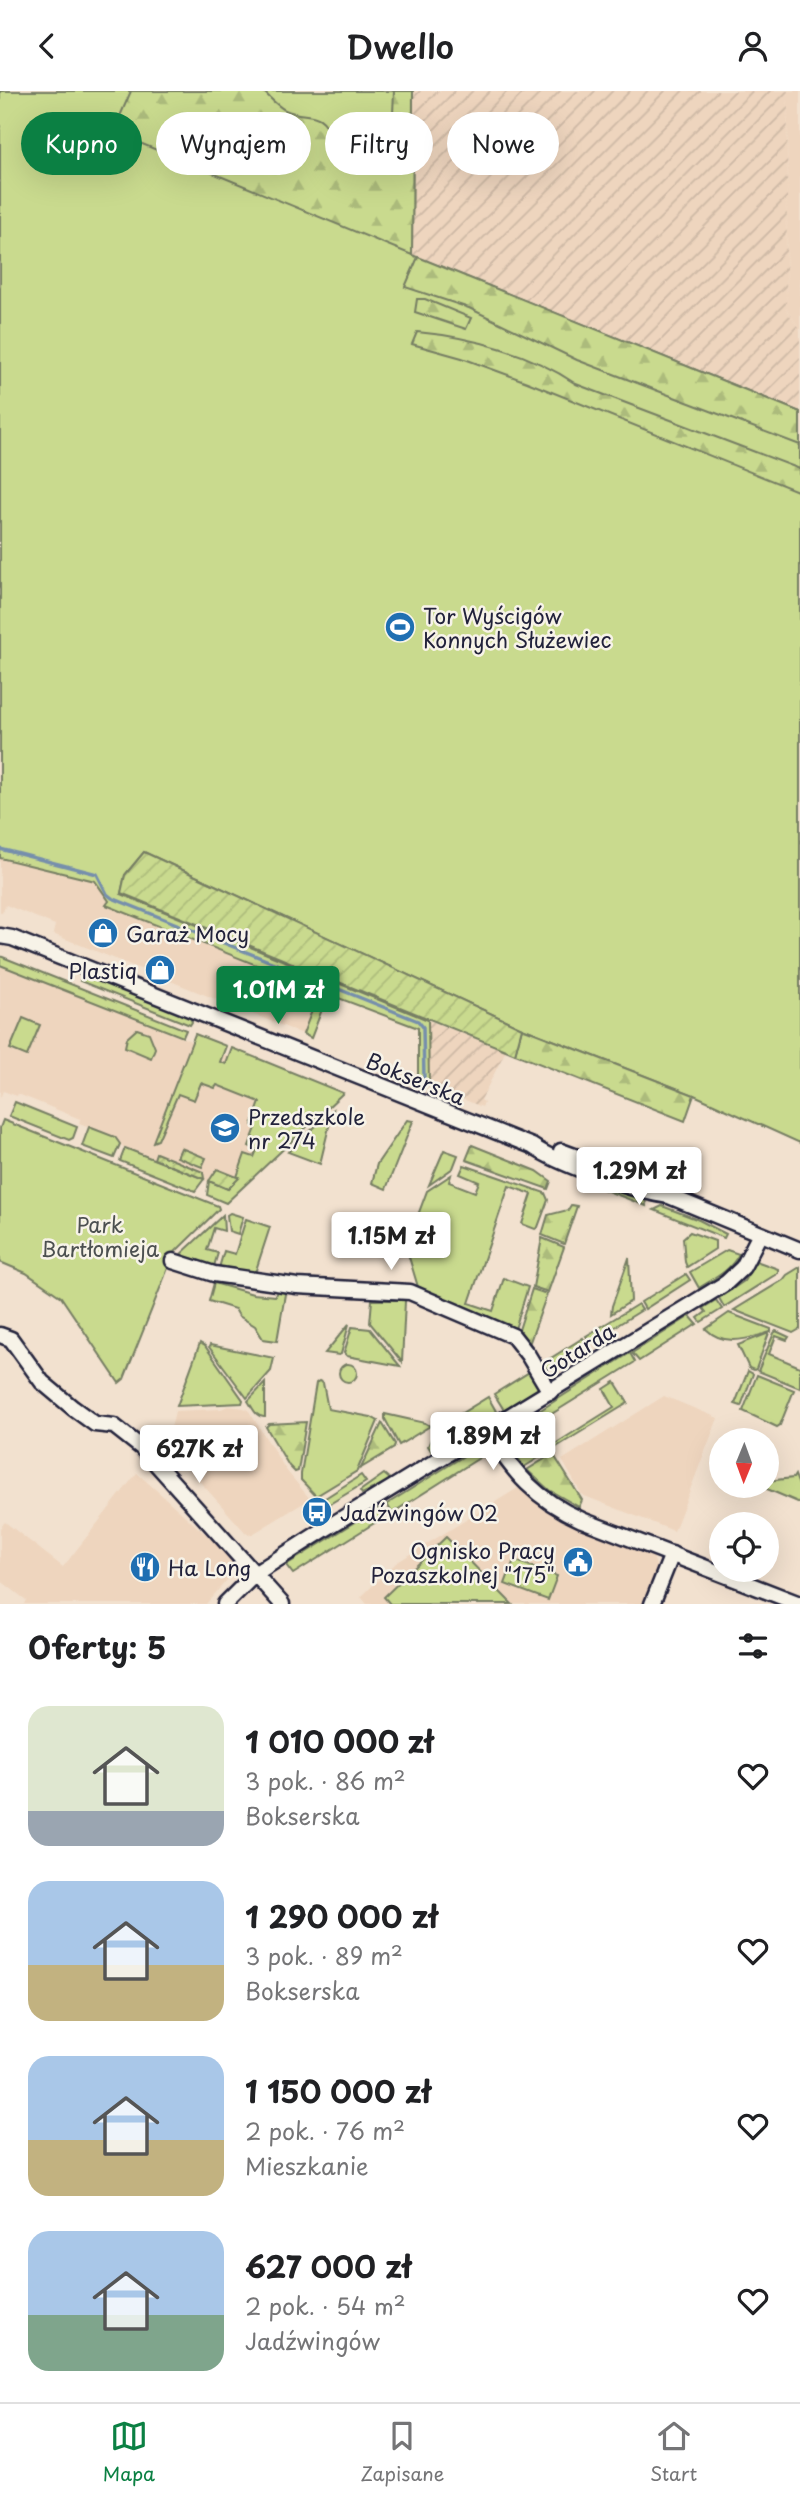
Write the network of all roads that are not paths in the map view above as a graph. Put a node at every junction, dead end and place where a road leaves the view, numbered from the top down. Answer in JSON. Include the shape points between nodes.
{"nodes":[{"id":1,"x":4,"y":935,"type":"edge"},
{"id":2,"x":760,"y":1234,"type":"junction"},
{"id":3,"x":800,"y":1250,"type":"edge"},
{"id":4,"x":173,"y":1261,"type":"dead end"},
{"id":5,"x":0,"y":1335,"type":"edge"},
{"id":6,"x":550,"y":1392,"type":"junction"},
{"id":7,"x":486,"y":1431,"type":"junction"},
{"id":8,"x":671,"y":1554,"type":"junction"},
{"id":9,"x":256,"y":1573,"type":"junction"},
{"id":10,"x":225,"y":1604,"type":"edge"},
{"id":11,"x":282,"y":1604,"type":"edge"},
{"id":12,"x":652,"y":1604,"type":"edge"},
{"id":13,"x":800,"y":1604,"type":"edge"}],
"edges":[{"from":1,"to":2,"type":"street","name":"Bokserska","via":[[599,1176],[669,1196]]},
{"from":2,"to":3,"type":"street","name":"Bokserska"},
{"from":2,"to":6,"type":"street","name":"Gotarda","via":[[734,1277]]},
{"from":4,"to":6,"type":"street","via":[[214,1274],[297,1286],[410,1291],[513,1336]]},
{"from":5,"to":9,"type":"street","via":[[11,1339],[43,1382],[72,1408],[95,1424],[114,1426],[142,1448]]},
{"from":6,"to":7,"type":"street","name":"Gotarda"},
{"from":7,"to":8,"type":"street","via":[[519,1476],[548,1502]]},
{"from":7,"to":9,"type":"street","name":"Gotarda"},
{"from":8,"to":12,"type":"street"},
{"from":8,"to":13,"type":"street"},
{"from":9,"to":10,"type":"street","name":"Gotarda"},
{"from":9,"to":11,"type":"street"}]}
